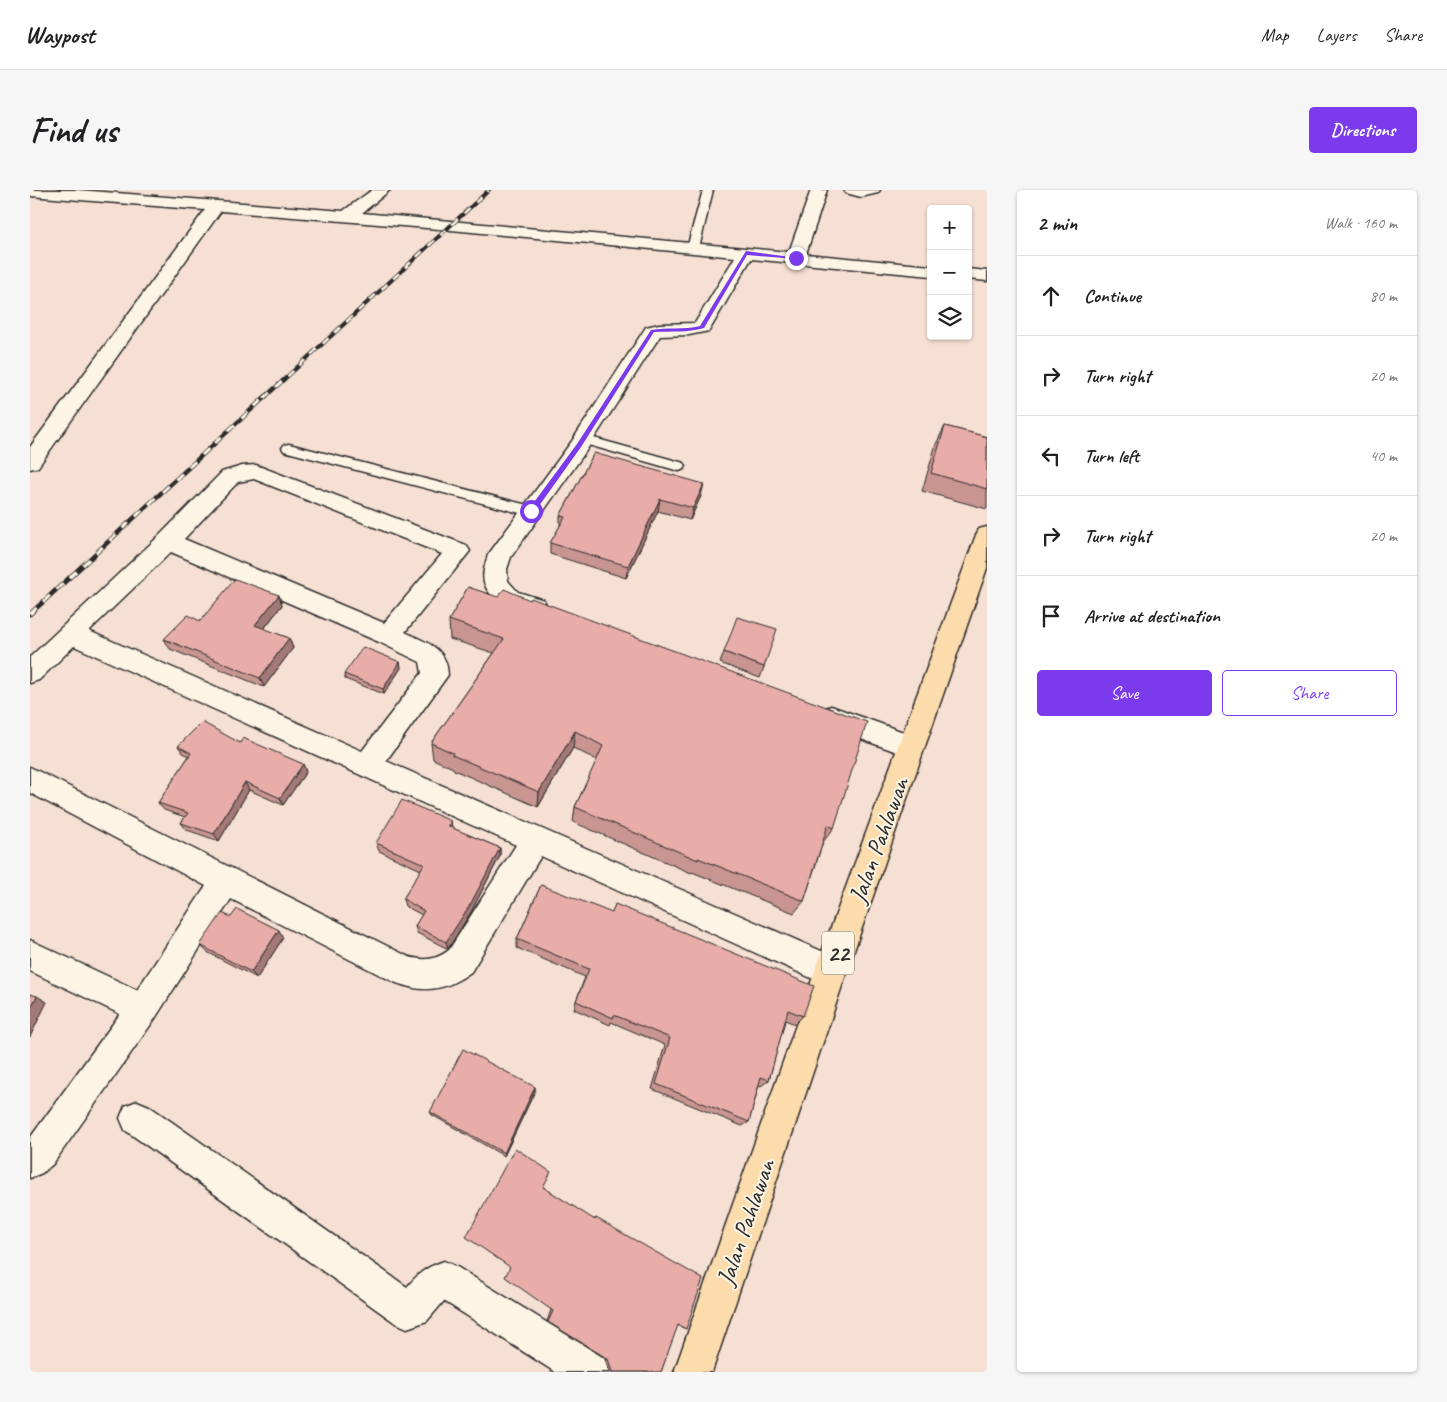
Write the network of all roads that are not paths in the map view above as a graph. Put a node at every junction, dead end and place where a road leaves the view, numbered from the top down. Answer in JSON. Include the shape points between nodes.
{"nodes":[{"id":1,"x":30,"y":190,"type":"edge"},
{"id":2,"x":382,"y":190,"type":"edge"},
{"id":3,"x":708,"y":190,"type":"edge"},
{"id":4,"x":819,"y":190,"type":"edge"},
{"id":5,"x":852,"y":190,"type":"edge"},
{"id":6,"x":872,"y":190,"type":"edge"},
{"id":7,"x":216,"y":206,"type":"junction"},
{"id":8,"x":346,"y":217,"type":"junction"},
{"id":9,"x":693,"y":248,"type":"junction"},
{"id":10,"x":746,"y":253,"type":"junction"},
{"id":11,"x":796,"y":258,"type":"junction"},
{"id":12,"x":927,"y":271,"type":"edge"},
{"id":13,"x":972,"y":274,"type":"edge"},
{"id":14,"x":987,"y":276,"type":"edge"},
{"id":15,"x":583,"y":439,"type":"junction"},
{"id":16,"x":289,"y":448,"type":"dead end"},
{"id":17,"x":30,"y":462,"type":"edge"},
{"id":18,"x":679,"y":466,"type":"dead end"},
{"id":19,"x":531,"y":511,"type":"junction"},
{"id":20,"x":987,"y":535,"type":"edge"},
{"id":21,"x":168,"y":541,"type":"junction"},
{"id":22,"x":555,"y":615,"type":"edge"},
{"id":23,"x":71,"y":634,"type":"junction"},
{"id":24,"x":388,"y":635,"type":"junction"},
{"id":25,"x":30,"y":673,"type":"edge"},
{"id":26,"x":808,"y":708,"type":"edge"},
{"id":27,"x":911,"y":746,"type":"junction"},
{"id":28,"x":367,"y":765,"type":"junction"},
{"id":29,"x":30,"y":779,"type":"edge"},
{"id":30,"x":535,"y":840,"type":"junction"},
{"id":31,"x":226,"y":881,"type":"junction"},
{"id":32,"x":30,"y":955,"type":"edge"},
{"id":33,"x":831,"y":971,"type":"junction"},
{"id":34,"x":143,"y":1009,"type":"junction"},
{"id":35,"x":137,"y":1118,"type":"dead end"},
{"id":36,"x":30,"y":1161,"type":"edge"},
{"id":37,"x":590,"y":1372,"type":"edge"},
{"id":38,"x":693,"y":1372,"type":"edge"}],
"edges":[{"from":1,"to":7,"type":"street"},
{"from":2,"to":8,"type":"street"},
{"from":3,"to":9,"type":"lane"},
{"from":4,"to":11,"type":"street"},
{"from":5,"to":6,"type":"street"},
{"from":7,"to":8,"type":"street"},
{"from":7,"to":17,"type":"street"},
{"from":8,"to":9,"type":"street"},
{"from":9,"to":10,"type":"street"},
{"from":10,"to":11,"type":"street"},
{"from":10,"to":15,"type":"street","via":[[702,327],[688,331],[653,331]]},
{"from":11,"to":12,"type":"street"},
{"from":13,"to":14,"type":"street"},
{"from":15,"to":18,"type":"lane"},
{"from":15,"to":19,"type":"street"},
{"from":16,"to":19,"type":"lane"},
{"from":19,"to":22,"type":"street","via":[[500,555],[495,569],[496,584],[510,598]]},
{"from":20,"to":27,"type":"highway","name":"Jalan Pahlawan","number":"22"},
{"from":21,"to":23,"type":"street"},
{"from":21,"to":24,"type":"street"},
{"from":21,"to":24,"type":"street","via":[[230,477],[256,472],[458,551]]},
{"from":23,"to":25,"type":"street"},
{"from":23,"to":28,"type":"street"},
{"from":24,"to":28,"type":"street","via":[[429,655],[435,664],[435,675]]},
{"from":26,"to":27,"type":"street"},
{"from":27,"to":33,"type":"highway","name":"Jalan Pahlawan","number":"22"},
{"from":28,"to":30,"type":"street"},
{"from":29,"to":31,"type":"street"},
{"from":30,"to":31,"type":"street","via":[[460,961],[433,976],[405,971]]},
{"from":30,"to":33,"type":"street"},
{"from":31,"to":34,"type":"street"},
{"from":32,"to":34,"type":"street"},
{"from":33,"to":38,"type":"highway","name":"Jalan Pahlawan","number":"22"},
{"from":34,"to":36,"type":"street","via":[[41,1152]]},
{"from":35,"to":37,"type":"street","via":[[407,1309],[414,1308],[435,1284],[444,1280]]}]}
